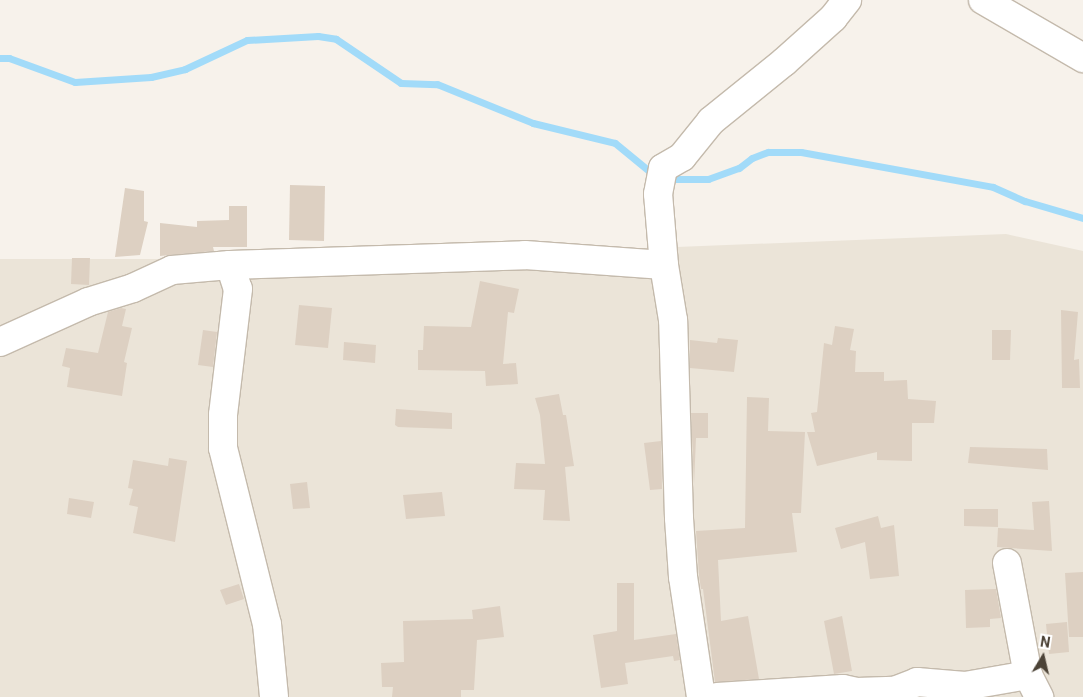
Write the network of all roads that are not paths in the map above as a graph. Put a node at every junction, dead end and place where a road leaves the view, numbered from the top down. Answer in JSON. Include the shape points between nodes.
{"nodes":[{"id":1,"x":847,"y":0,"type":"edge"},
{"id":2,"x":983,"y":0,"type":"edge"},
{"id":3,"x":1083,"y":58,"type":"edge"},
{"id":4,"x":664,"y":264,"type":"junction"},
{"id":5,"x":230,"y":265,"type":"junction"},
{"id":6,"x":0,"y":342,"type":"edge"},
{"id":7,"x":1007,"y":563,"type":"dead end"},
{"id":8,"x":1034,"y":686,"type":"edge"},
{"id":9,"x":274,"y":697,"type":"edge"},
{"id":10,"x":701,"y":697,"type":"edge"},
{"id":11,"x":716,"y":697,"type":"edge"}],
"edges":[{"from":1,"to":4,"type":"street","via":[[791,55],[711,121],[682,157],[663,168],[658,194]]},
{"from":2,"to":3,"type":"street"},
{"from":4,"to":5,"type":"street","via":[[525,255]]},
{"from":4,"to":10,"type":"street","via":[[674,320],[674,402],[683,577]]},
{"from":5,"to":6,"type":"street","via":[[172,270],[133,288],[88,302]]},
{"from":5,"to":9,"type":"street","via":[[238,289],[223,415],[223,448],[267,624]]},
{"from":7,"to":8,"type":"street"},
{"from":8,"to":11,"type":"street","via":[[917,682],[894,691],[843,689]]}]}
